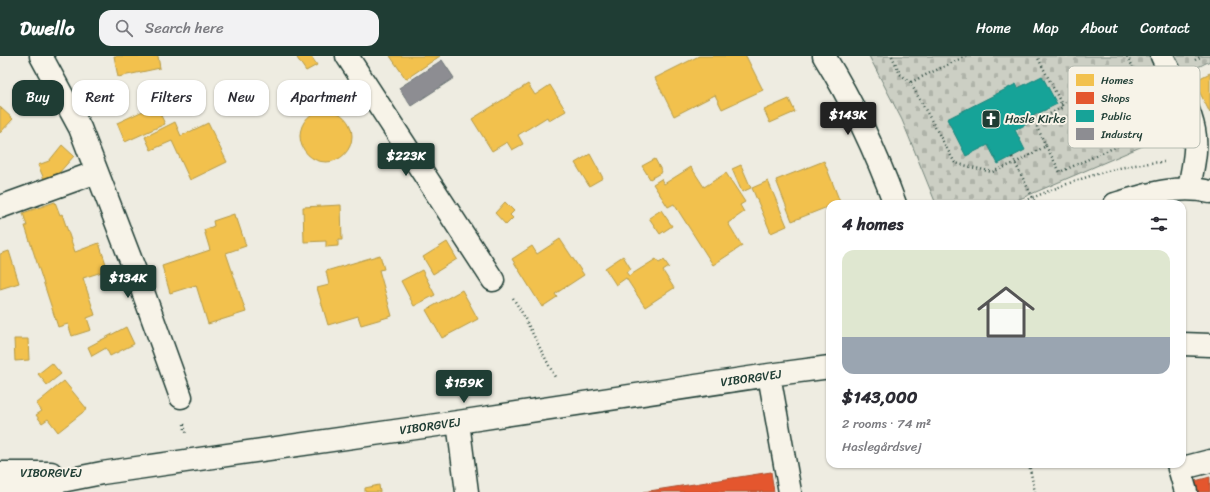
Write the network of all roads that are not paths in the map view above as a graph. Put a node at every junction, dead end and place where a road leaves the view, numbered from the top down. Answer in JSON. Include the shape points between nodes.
{"nodes":[{"id":1,"x":42,"y":56,"type":"edge"},
{"id":2,"x":347,"y":56,"type":"edge"},
{"id":3,"x":824,"y":56,"type":"edge"},
{"id":4,"x":1162,"y":56,"type":"edge"},
{"id":5,"x":1167,"y":66,"type":"edge"},
{"id":6,"x":1195,"y":148,"type":"edge"},
{"id":7,"x":97,"y":172,"type":"junction"},
{"id":8,"x":1200,"y":190,"type":"edge"},
{"id":9,"x":894,"y":200,"type":"edge"},
{"id":10,"x":1129,"y":200,"type":"edge"},
{"id":11,"x":0,"y":207,"type":"edge"},
{"id":12,"x":493,"y":280,"type":"dead end"},
{"id":13,"x":1186,"y":344,"type":"edge"},
{"id":14,"x":1210,"y":346,"type":"edge"},
{"id":15,"x":826,"y":368,"type":"edge"},
{"id":16,"x":769,"y":375,"type":"junction"},
{"id":17,"x":181,"y":397,"type":"road end"},
{"id":18,"x":458,"y":422,"type":"junction"},
{"id":19,"x":1210,"y":461,"type":"edge"},
{"id":20,"x":1186,"y":465,"type":"edge"},
{"id":21,"x":1179,"y":468,"type":"edge"},
{"id":22,"x":0,"y":473,"type":"edge"},
{"id":23,"x":102,"y":473,"type":"junction"},
{"id":24,"x":6,"y":492,"type":"edge"},
{"id":25,"x":467,"y":492,"type":"edge"},
{"id":26,"x":790,"y":492,"type":"edge"},
{"id":27,"x":1186,"y":492,"type":"edge"}],
"edges":[{"from":1,"to":7,"type":"street","via":[[80,128]]},
{"from":2,"to":12,"type":"street"},
{"from":3,"to":9,"type":"street","via":[[845,89]]},
{"from":4,"to":5,"type":"street"},
{"from":6,"to":8,"type":"street","via":[[1193,162]]},
{"from":7,"to":11,"type":"street"},
{"from":7,"to":17,"type":"street"},
{"from":8,"to":10,"type":"street","via":[[1150,194]]},
{"from":13,"to":14,"type":"street"},
{"from":15,"to":16,"type":"street","name":"VIBORGVEJ"},
{"from":16,"to":18,"type":"street","name":"VIBORGVEJ"},
{"from":16,"to":26,"type":"street"},
{"from":18,"to":23,"type":"street","name":"VIBORGVEJ"},
{"from":18,"to":25,"type":"street"},
{"from":19,"to":20,"type":"street"},
{"from":21,"to":27,"type":"street"},
{"from":22,"to":23,"type":"street","name":"VIBORGVEJ"},
{"from":23,"to":24,"type":"street","name":"VIBORGVEJ"}]}
